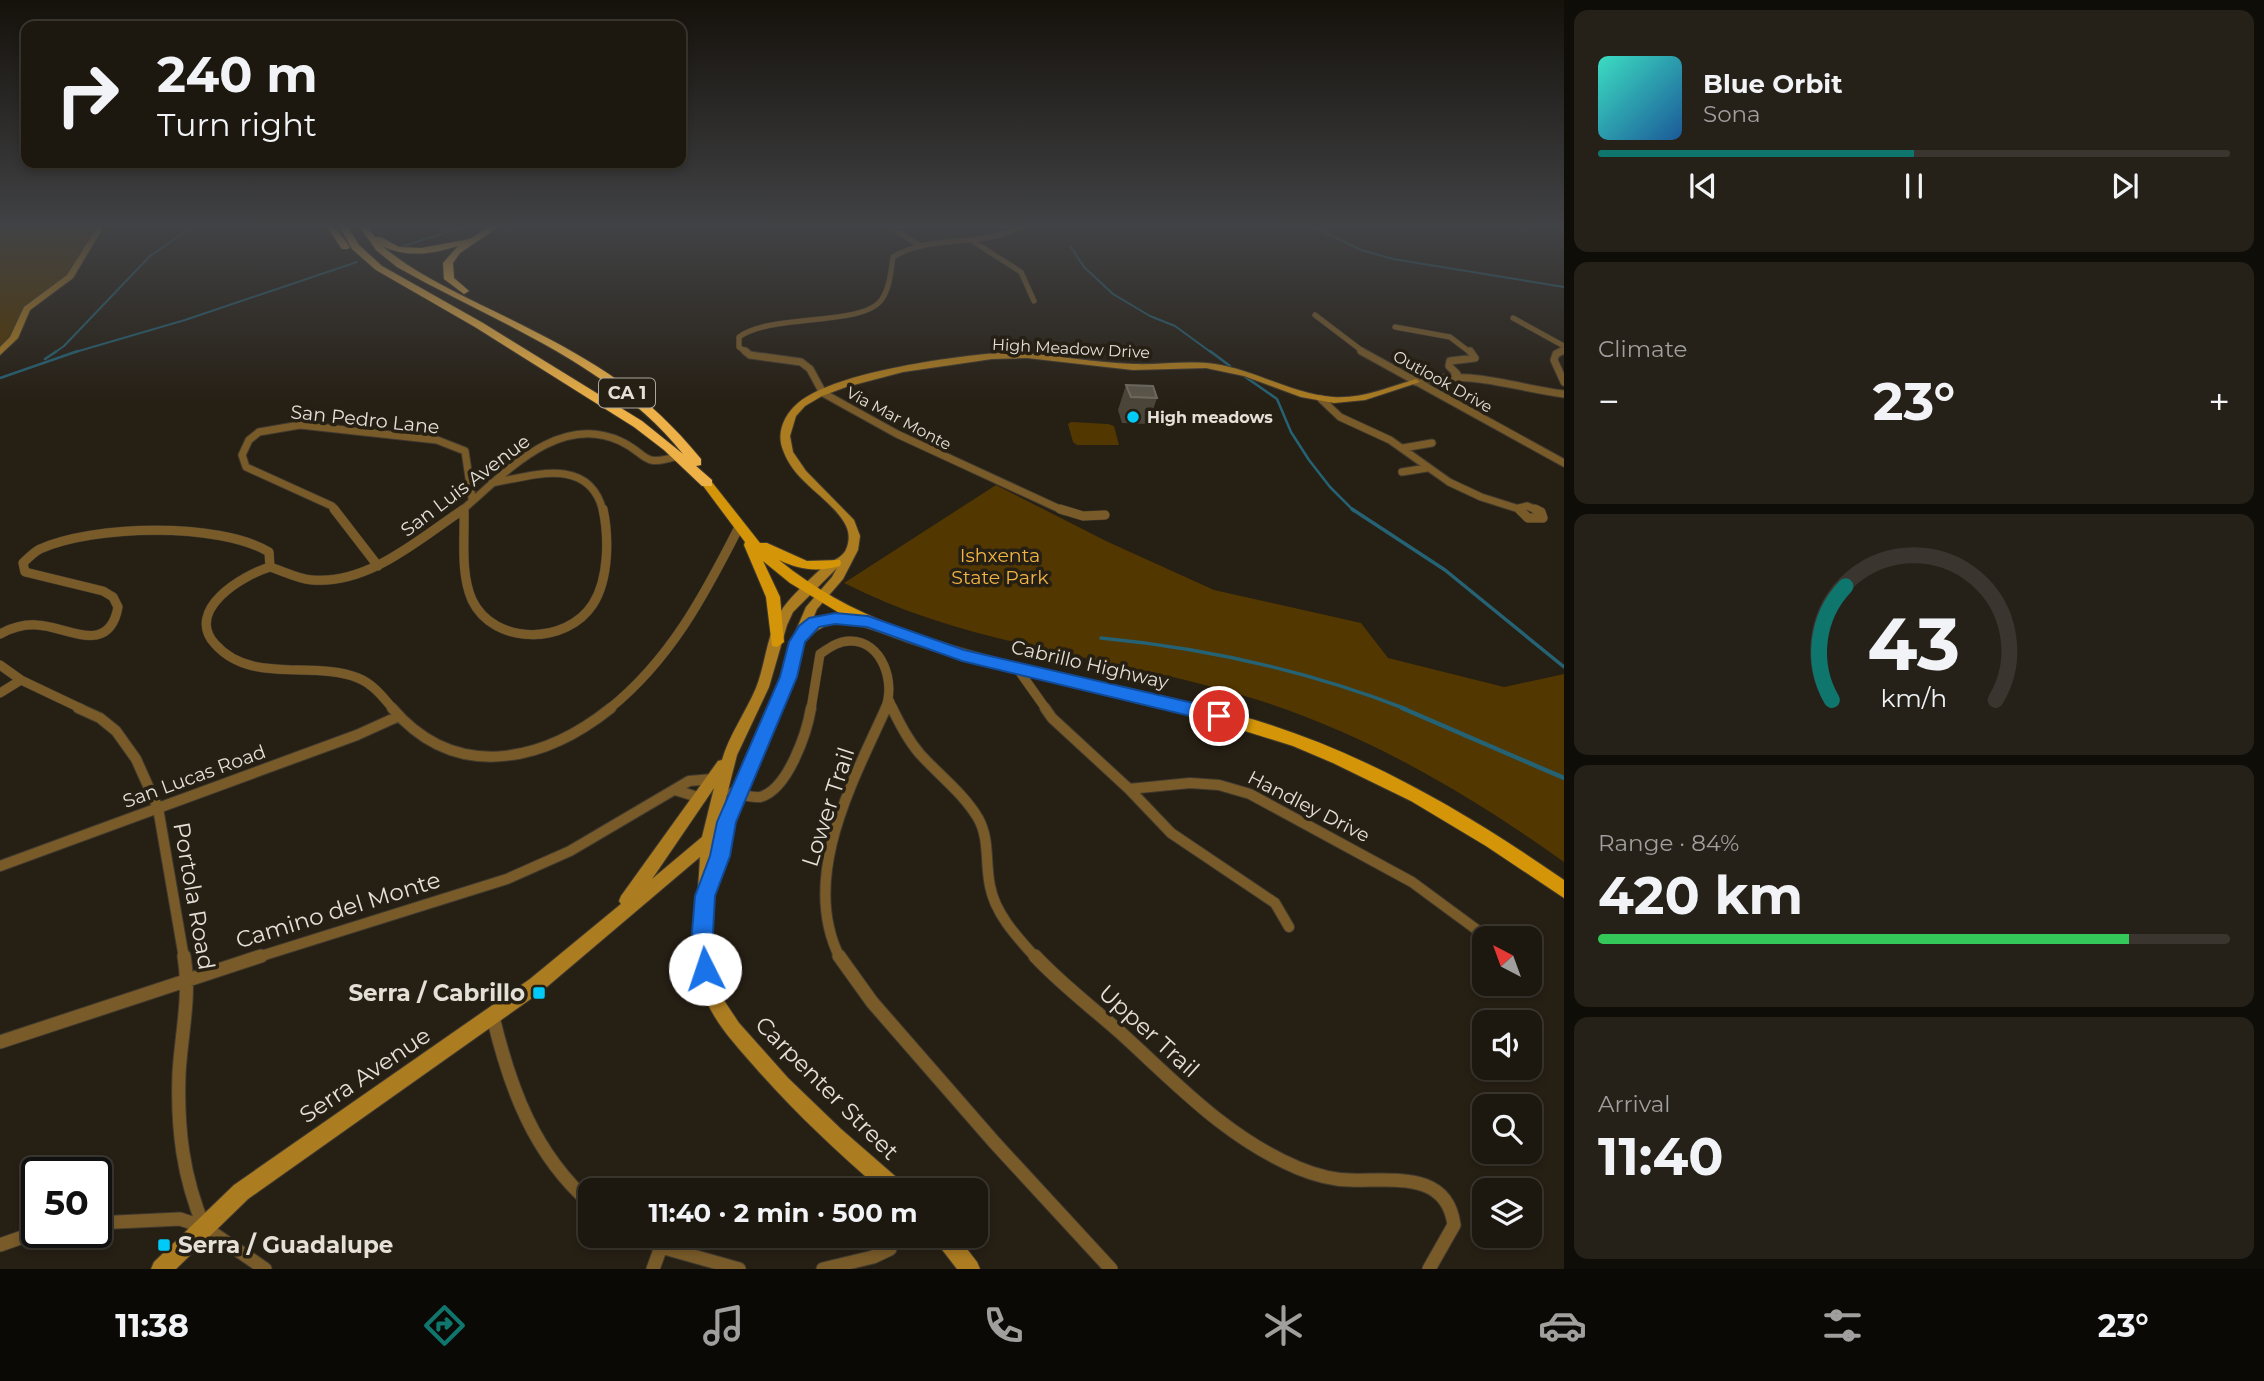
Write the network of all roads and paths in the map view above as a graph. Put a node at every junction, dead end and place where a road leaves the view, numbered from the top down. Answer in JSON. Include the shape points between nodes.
{"nodes":[{"id":1,"x":58,"y":285,"type":"edge"},
{"id":2,"x":407,"y":285,"type":"edge"},
{"id":3,"x":439,"y":285,"type":"edge"},
{"id":4,"x":456,"y":285,"type":"edge"},
{"id":5,"x":888,"y":285,"type":"edge"},
{"id":6,"x":1027,"y":285,"type":"edge"},
{"id":7,"x":1034,"y":301,"type":"dead end"},
{"id":8,"x":497,"y":315,"type":"junction"},
{"id":9,"x":1315,"y":315,"type":"dead end"},
{"id":10,"x":1513,"y":318,"type":"dead end"},
{"id":11,"x":1395,"y":327,"type":"dead end"},
{"id":12,"x":1564,"y":348,"type":"edge"},
{"id":13,"x":0,"y":352,"type":"edge"},
{"id":14,"x":1457,"y":374,"type":"junction"},
{"id":15,"x":1416,"y":382,"type":"junction"},
{"id":16,"x":1564,"y":382,"type":"edge"},
{"id":17,"x":822,"y":393,"type":"junction"},
{"id":18,"x":1564,"y":394,"type":"edge"},
{"id":19,"x":1321,"y":399,"type":"junction"},
{"id":20,"x":1432,"y":443,"type":"dead end"},
{"id":21,"x":1403,"y":448,"type":"junction"},
{"id":22,"x":678,"y":456,"type":"junction"},
{"id":23,"x":1564,"y":463,"type":"edge"},
{"id":24,"x":1427,"y":468,"type":"junction"},
{"id":25,"x":1402,"y":472,"type":"dead end"},
{"id":26,"x":492,"y":483,"type":"junction"},
{"id":27,"x":707,"y":483,"type":"junction"},
{"id":28,"x":472,"y":498,"type":"junction"},
{"id":29,"x":464,"y":509,"type":"junction"},
{"id":30,"x":1519,"y":509,"type":"dead end"},
{"id":31,"x":1105,"y":514,"type":"dead end"},
{"id":32,"x":743,"y":532,"type":"junction"},
{"id":33,"x":841,"y":561,"type":"junction"},
{"id":34,"x":378,"y":566,"type":"junction"},
{"id":35,"x":270,"y":567,"type":"junction"},
{"id":36,"x":814,"y":592,"type":"junction"},
{"id":37,"x":868,"y":622,"type":"junction"},
{"id":38,"x":0,"y":634,"type":"edge"},
{"id":39,"x":776,"y":642,"type":"junction"},
{"id":40,"x":797,"y":642,"type":"junction"},
{"id":41,"x":0,"y":665,"type":"edge"},
{"id":42,"x":1017,"y":668,"type":"junction"},
{"id":43,"x":21,"y":680,"type":"junction"},
{"id":44,"x":0,"y":693,"type":"edge"},
{"id":45,"x":889,"y":700,"type":"junction"},
{"id":46,"x":399,"y":716,"type":"junction"},
{"id":47,"x":730,"y":755,"type":"joint"},
{"id":48,"x":717,"y":785,"type":"junction"},
{"id":49,"x":1129,"y":789,"type":"junction"},
{"id":50,"x":675,"y":790,"type":"junction"},
{"id":51,"x":736,"y":794,"type":"junction"},
{"id":52,"x":701,"y":798,"type":"junction"},
{"id":53,"x":158,"y":808,"type":"junction"},
{"id":54,"x":726,"y":822,"type":"junction"},
{"id":55,"x":708,"y":843,"type":"junction"},
{"id":56,"x":0,"y":866,"type":"edge"},
{"id":57,"x":1564,"y":890,"type":"edge"},
{"id":58,"x":705,"y":896,"type":"junction"},
{"id":59,"x":1472,"y":926,"type":"edge"},
{"id":60,"x":1289,"y":927,"type":"dead end"},
{"id":61,"x":605,"y":929,"type":"junction"},
{"id":62,"x":188,"y":979,"type":"junction"},
{"id":63,"x":493,"y":1017,"type":"junction"},
{"id":64,"x":0,"y":1042,"type":"edge"},
{"id":65,"x":883,"y":1178,"type":"edge"},
{"id":66,"x":578,"y":1191,"type":"edge"},
{"id":67,"x":112,"y":1222,"type":"edge"},
{"id":68,"x":204,"y":1227,"type":"junction"},
{"id":69,"x":21,"y":1238,"type":"edge"},
{"id":70,"x":0,"y":1245,"type":"edge"},
{"id":71,"x":662,"y":1248,"type":"edge"},
{"id":72,"x":666,"y":1248,"type":"edge"},
{"id":73,"x":953,"y":1248,"type":"edge"},
{"id":74,"x":890,"y":1249,"type":"dead end"},
{"id":75,"x":161,"y":1269,"type":"edge"},
{"id":76,"x":265,"y":1269,"type":"edge"},
{"id":77,"x":653,"y":1269,"type":"edge"},
{"id":78,"x":739,"y":1269,"type":"edge"},
{"id":79,"x":823,"y":1269,"type":"edge"},
{"id":80,"x":970,"y":1269,"type":"edge"},
{"id":81,"x":1111,"y":1269,"type":"edge"},
{"id":82,"x":1429,"y":1269,"type":"edge"}],
"edges":[{"from":1,"to":13,"type":"street","via":[[27,309],[14,338]]},
{"from":2,"to":22,"type":"highway","name":"Cabrillo Highway","number":"CA 1","via":[[638,424]]},
{"from":3,"to":8,"type":"highway","name":"Cabrillo Highway","number":"CA 1"},
{"from":4,"to":8,"type":"highway"},
{"from":5,"to":17,"type":"street","name":"Via Mar Monte","via":[[874,307],[754,328],[739,337],[738,347],[750,355],[805,364]]},
{"from":6,"to":7,"type":"street"},
{"from":8,"to":27,"type":"highway","name":"Cabrillo Highway","number":"CA 1","via":[[583,362],[644,407],[694,458]]},
{"from":9,"to":15,"type":"street","name":"Outlook Drive","via":[[1354,347]]},
{"from":10,"to":12,"type":"street"},
{"from":11,"to":14,"type":"street","via":[[1425,331],[1465,345],[1475,358],[1450,361]]},
{"from":12,"to":16,"type":"street","via":[[1554,360]]},
{"from":14,"to":15,"type":"street","name":"High Meadow Drive"},
{"from":14,"to":18,"type":"street","name":"High Meadow Drive"},
{"from":15,"to":19,"type":"street","name":"High Meadow Drive","via":[[1362,398]]},
{"from":15,"to":23,"type":"street","name":"Outlook Drive"},
{"from":17,"to":19,"type":"street","name":"High Meadow Drive","via":[[950,362],[1013,355],[1132,367],[1216,366]]},
{"from":17,"to":31,"type":"street","name":"Via Mar Monte","via":[[1042,503],[1074,514]]},
{"from":17,"to":33,"type":"street","name":"Carpenter Street","via":[[794,412],[785,443],[797,466],[852,527],[854,545]]},
{"from":19,"to":21,"type":"street","via":[[1335,414]]},
{"from":20,"to":21,"type":"street"},
{"from":21,"to":24,"type":"street"},
{"from":22,"to":26,"type":"street","name":"San Luis Avenue","via":[[646,461],[616,439],[575,437],[529,453]]},
{"from":22,"to":27,"type":"highway","name":"Cabrillo Highway","number":"CA 1"},
{"from":24,"to":25,"type":"street"},
{"from":24,"to":30,"type":"street","via":[[1465,491]]},
{"from":26,"to":28,"type":"street","name":"San Luis Avenue"},
{"from":26,"to":29,"type":"street","via":[[555,474],[583,480],[598,496],[605,513],[607,549],[597,594],[586,614],[533,636],[499,628],[485,618],[472,599]]},
{"from":27,"to":32,"type":"main road","name":"Cabrillo Highway","number":"CA 1"},
{"from":28,"to":29,"type":"street","name":"San Luis Avenue"},
{"from":28,"to":34,"type":"street","name":"San Pedro Lane","via":[[465,451],[437,440],[300,425],[271,429],[248,440],[242,455],[246,467],[332,506]]},
{"from":29,"to":34,"type":"street","name":"San Luis Avenue"},
{"from":32,"to":33,"type":"main road","via":[[800,565],[818,567]]},
{"from":32,"to":36,"type":"main road","name":"Cabrillo Highway","number":"CA 1","via":[[775,564]]},
{"from":32,"to":39,"type":"main road","via":[[773,597]]},
{"from":32,"to":46,"type":"street","via":[[662,659],[621,699],[572,734],[514,755],[468,756],[441,747]]},
{"from":33,"to":36,"type":"street","name":"Carpenter Street","via":[[840,575]]},
{"from":34,"to":35,"type":"street","name":"San Luis Avenue","via":[[322,581]]},
{"from":35,"to":38,"type":"street","via":[[269,552],[261,544],[221,535],[152,531],[60,541],[25,558],[25,572],[86,585],[111,596],[118,607],[115,619],[101,632],[86,637],[37,625]]},
{"from":35,"to":46,"type":"street","via":[[242,578],[210,610],[207,630],[215,647],[265,668],[330,672],[363,680],[378,690]]},
{"from":36,"to":37,"type":"main road","name":"Cabrillo Highway","number":"CA 1"},
{"from":36,"to":39,"type":"street","name":"Carpenter Street","via":[[789,610]]},
{"from":36,"to":40,"type":"main road","name":"Carpenter Street"},
{"from":37,"to":40,"type":"main road","via":[[819,621],[807,627]]},
{"from":37,"to":42,"type":"main road","name":"Cabrillo Highway","number":"CA 1","via":[[940,649]]},
{"from":39,"to":47,"type":"street","name":"Carpenter Street","via":[[763,687]]},
{"from":40,"to":51,"type":"street","name":"Carpenter Street","via":[[788,677]]},
{"from":41,"to":43,"type":"street","name":"Portola Road"},
{"from":42,"to":49,"type":"street","via":[[1052,718]]},
{"from":42,"to":57,"type":"main road","name":"Cabrillo Highway","number":"CA 1","via":[[1232,720],[1325,752],[1451,815]]},
{"from":43,"to":44,"type":"street"},
{"from":43,"to":53,"type":"street","name":"Portola Road","via":[[116,731],[136,760]]},
{"from":45,"to":51,"type":"street","name":"Lower Trail","via":[[889,676],[871,646],[854,641],[826,649],[818,662],[808,727],[784,778],[759,797]]},
{"from":45,"to":81,"type":"street","name":"Lower Trail","via":[[847,802],[831,857],[825,907],[835,947],[870,998],[987,1135]]},
{"from":45,"to":82,"type":"street","name":"Upper Trail","via":[[909,739],[978,817],[987,846],[991,893],[1005,919],[1034,954],[1242,1138],[1329,1178],[1406,1180],[1439,1194],[1454,1225]]},
{"from":46,"to":53,"type":"street","name":"San Lucas Road"},
{"from":47,"to":48,"type":"main road","name":"Carpenter Street"},
{"from":48,"to":50,"type":"street","name":"Camino del Monte","via":[[690,781]]},
{"from":48,"to":51,"type":"street","name":"Lower Trail"},
{"from":48,"to":52,"type":"street","name":"Serra Avenue"},
{"from":48,"to":55,"type":"street","name":"Carpenter Street"},
{"from":49,"to":59,"type":"street","name":"Handley Drive","via":[[1189,781],[1250,794],[1412,882]]},
{"from":49,"to":60,"type":"street","via":[[1171,833],[1275,903]]},
{"from":50,"to":52,"type":"street"},
{"from":50,"to":62,"type":"street","name":"Camino del Monte","via":[[570,851],[507,879]]},
{"from":51,"to":54,"type":"street","name":"Carpenter Street"},
{"from":52,"to":61,"type":"street","name":"Serra Avenue"},
{"from":53,"to":56,"type":"street","name":"San Lucas Road"},
{"from":53,"to":62,"type":"street","name":"Portola Road"},
{"from":54,"to":55,"type":"street","name":"Carpenter Street"},
{"from":54,"to":58,"type":"street","name":"Carpenter Street","via":[[720,856]]},
{"from":55,"to":58,"type":"street","name":"Carpenter Street"},
{"from":55,"to":61,"type":"street","name":"Serra Avenue"},
{"from":58,"to":65,"type":"main road","name":"Carpenter Street","via":[[705,969],[719,1007],[782,1084]]},
{"from":61,"to":63,"type":"street","name":"Serra Avenue"},
{"from":62,"to":64,"type":"street","name":"Camino del Monte"},
{"from":62,"to":68,"type":"street","name":"Portola Road","via":[[179,1130],[190,1193]]},
{"from":63,"to":66,"type":"street","via":[[511,1082],[535,1135],[560,1174]]},
{"from":63,"to":68,"type":"street","name":"Serra Avenue","via":[[288,1157]]},
{"from":67,"to":68,"type":"street","via":[[180,1219]]},
{"from":68,"to":75,"type":"main road","name":"Serra Avenue"},
{"from":68,"to":76,"type":"street"},
{"from":69,"to":70,"type":"street"},
{"from":71,"to":77,"type":"street"},
{"from":72,"to":78,"type":"street"},
{"from":73,"to":80,"type":"street"},
{"from":74,"to":79,"type":"street"}]}
